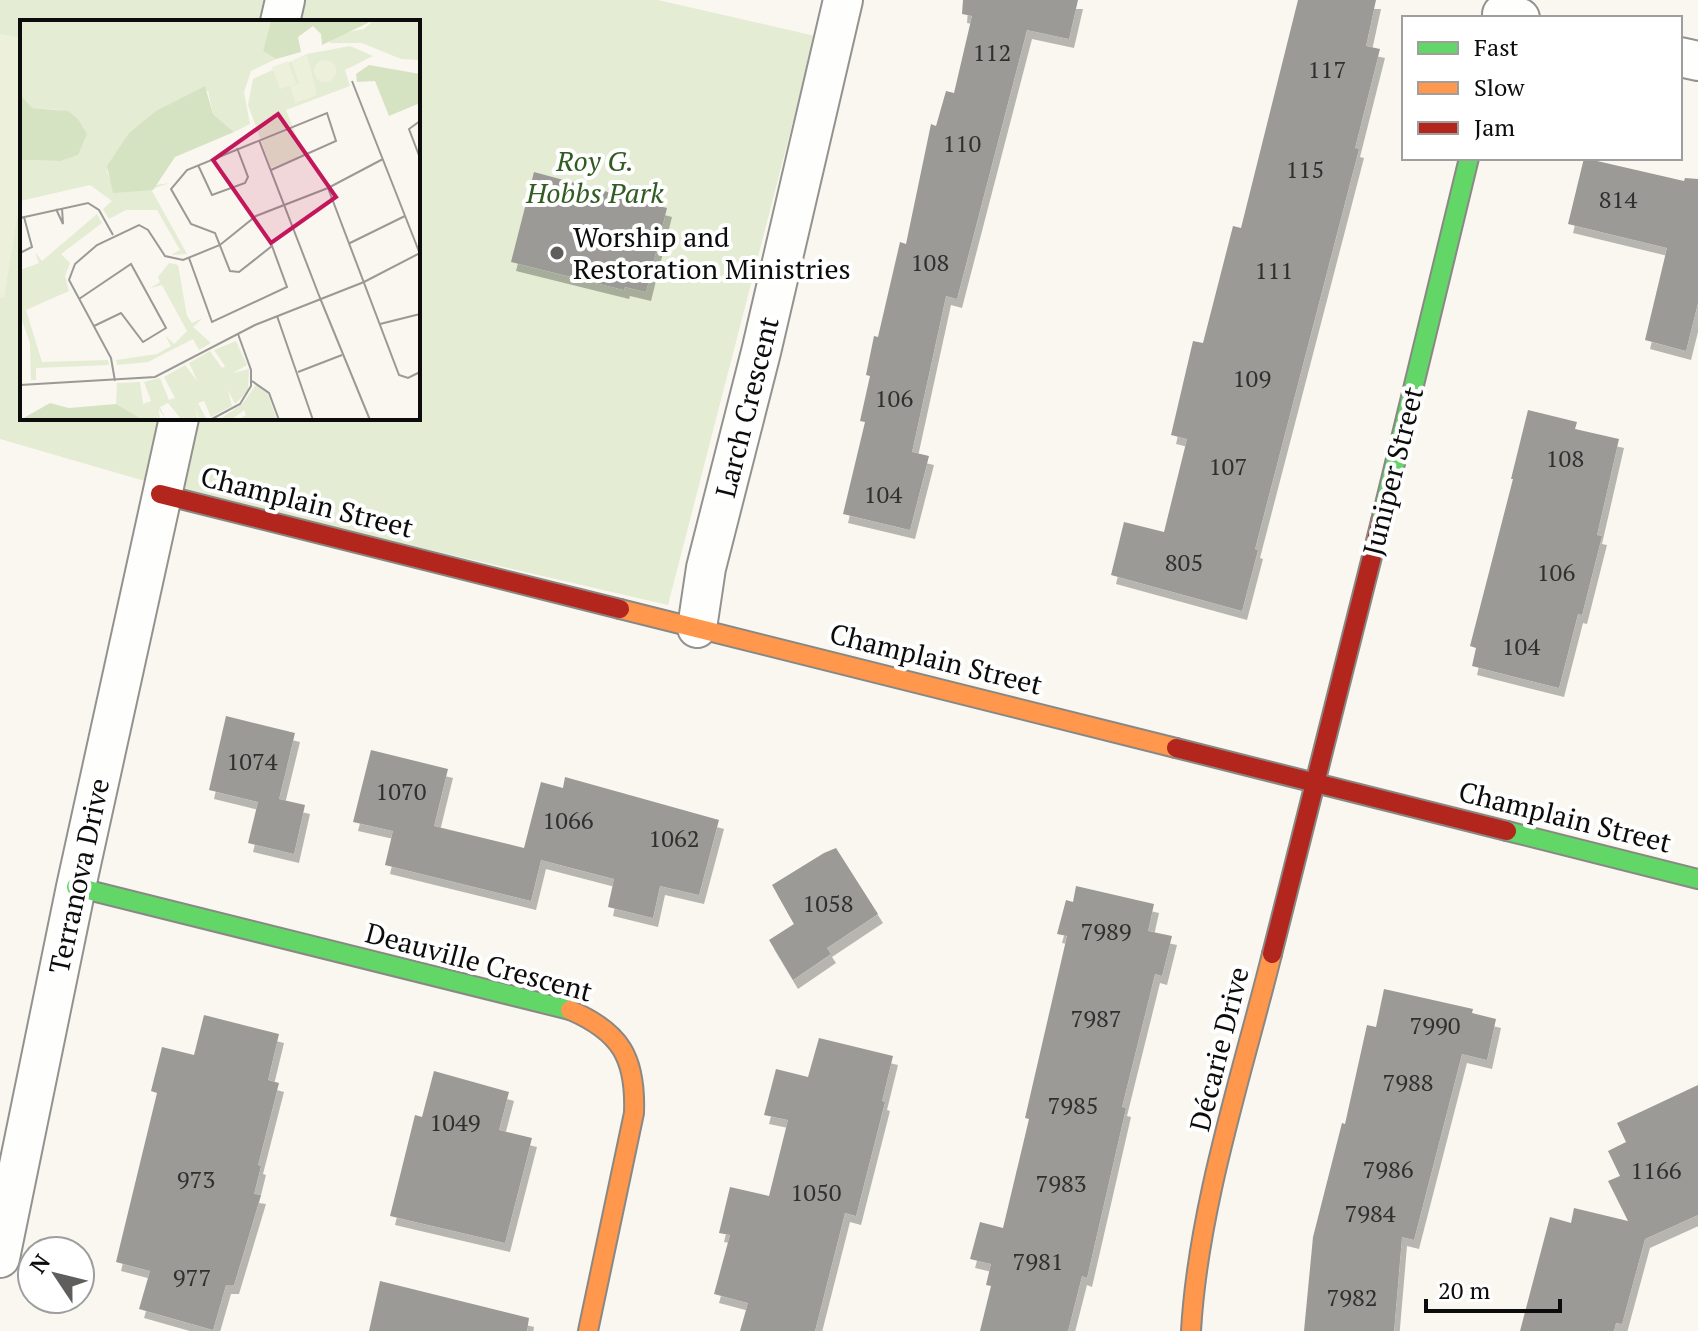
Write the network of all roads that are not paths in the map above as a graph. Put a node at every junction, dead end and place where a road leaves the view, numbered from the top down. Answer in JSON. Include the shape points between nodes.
{"nodes":[{"id":1,"x":285,"y":0,"type":"edge"},
{"id":2,"x":843,"y":0,"type":"edge"},
{"id":3,"x":280,"y":20,"type":"edge"},
{"id":4,"x":1469,"y":160,"type":"edge"},
{"id":5,"x":178,"y":420,"type":"edge"},
{"id":6,"x":160,"y":494,"type":"junction"},
{"id":7,"x":697,"y":628,"type":"junction"},
{"id":8,"x":1315,"y":784,"type":"junction"},
{"id":9,"x":1698,"y":879,"type":"edge"},
{"id":10,"x":76,"y":887,"type":"junction"},
{"id":11,"x":0,"y":1258,"type":"edge"},
{"id":12,"x":588,"y":1331,"type":"edge"},
{"id":13,"x":1191,"y":1331,"type":"edge"}],
"edges":[{"from":1,"to":3,"type":"street"},
{"from":2,"to":7,"type":"street","name":"Larch Crescent","via":[[706,568]]},
{"from":4,"to":8,"type":"street","name":"Juniper Street"},
{"from":5,"to":6,"type":"street"},
{"from":6,"to":7,"type":"street","name":"Champlain Street"},
{"from":6,"to":10,"type":"street","name":"Terranova Drive"},
{"from":7,"to":8,"type":"street","name":"Champlain Street"},
{"from":8,"to":9,"type":"street","name":"Champlain Street"},
{"from":8,"to":13,"type":"street","name":"Décarie Drive","via":[[1216,1176],[1194,1279]]},
{"from":10,"to":11,"type":"street","name":"Terranova Drive"},
{"from":10,"to":12,"type":"street","name":"Deauville Crescent","via":[[572,1011],[604,1026],[628,1053],[636,1084]]}]}
